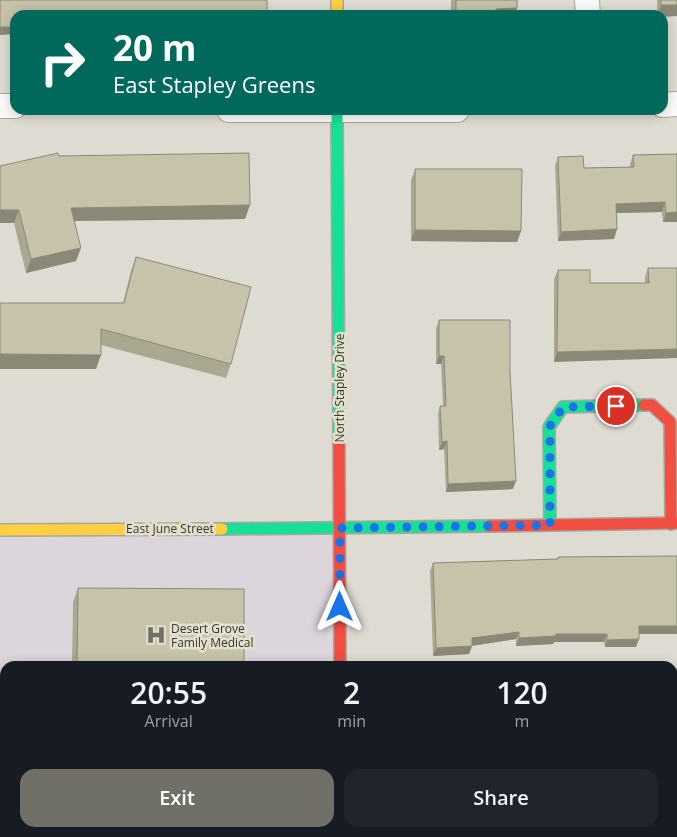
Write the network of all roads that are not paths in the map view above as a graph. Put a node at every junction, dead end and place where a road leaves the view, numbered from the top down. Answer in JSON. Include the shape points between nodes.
{"nodes":[{"id":1,"x":338,"y":115,"type":"edge"},
{"id":2,"x":674,"y":524,"type":"edge"},
{"id":3,"x":550,"y":525,"type":"junction"},
{"id":4,"x":340,"y":528,"type":"junction"},
{"id":5,"x":0,"y":530,"type":"edge"},
{"id":6,"x":340,"y":661,"type":"edge"}],
"edges":[{"from":1,"to":4,"type":"street","name":"North Stapley Drive"},
{"from":2,"to":3,"type":"street","name":"East June Street"},
{"from":2,"to":3,"type":"street","via":[[670,422],[652,404],[563,407],[550,426]]},
{"from":3,"to":4,"type":"street","name":"East June Street"},
{"from":4,"to":5,"type":"street","name":"East June Street"},
{"from":4,"to":6,"type":"street","name":"North Stapley Drive"}]}
